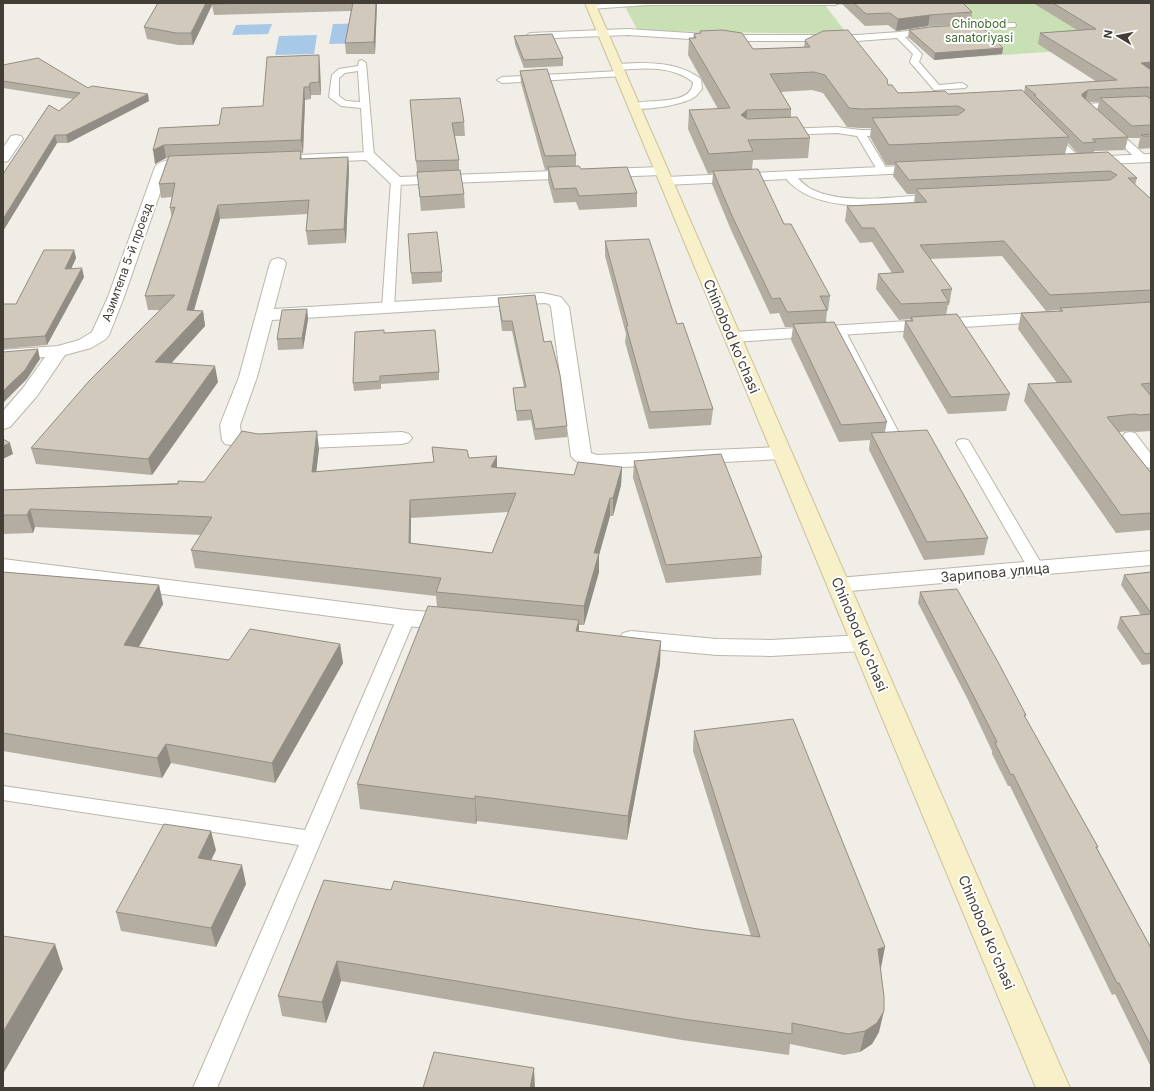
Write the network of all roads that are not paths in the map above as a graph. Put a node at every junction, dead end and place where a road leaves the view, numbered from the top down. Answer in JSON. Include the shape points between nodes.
{"nodes":[{"id":1,"x":647,"y":3,"type":"edge"},
{"id":2,"x":835,"y":3,"type":"edge"},
{"id":3,"x":590,"y":5,"type":"edge"},
{"id":4,"x":1012,"y":26,"type":"dead end"},
{"id":5,"x":935,"y":29,"type":"edge"},
{"id":6,"x":950,"y":29,"type":"edge"},
{"id":7,"x":603,"y":33,"type":"junction"},
{"id":8,"x":899,"y":35,"type":"junction"},
{"id":9,"x":529,"y":36,"type":"edge"},
{"id":10,"x":618,"y":70,"type":"junction"},
{"id":11,"x":502,"y":80,"type":"dead end"},
{"id":12,"x":962,"y":86,"type":"dead end"},
{"id":13,"x":1131,"y":93,"type":"edge"},
{"id":14,"x":365,"y":105,"type":"junction"},
{"id":15,"x":634,"y":106,"type":"junction"},
{"id":16,"x":1148,"y":106,"type":"edge"},
{"id":17,"x":1045,"y":128,"type":"edge"},
{"id":18,"x":900,"y":132,"type":"edge"},
{"id":19,"x":776,"y":133,"type":"edge"},
{"id":20,"x":860,"y":134,"type":"junction"},
{"id":21,"x":16,"y":139,"type":"dead end"},
{"id":22,"x":1125,"y":143,"type":"junction"},
{"id":23,"x":1138,"y":143,"type":"edge"},
{"id":24,"x":369,"y":156,"type":"junction"},
{"id":25,"x":3,"y":158,"type":"edge"},
{"id":26,"x":1147,"y":159,"type":"edge"},
{"id":27,"x":260,"y":160,"type":"edge"},
{"id":28,"x":213,"y":162,"type":"edge"},
{"id":29,"x":1062,"y":162,"type":"edge"},
{"id":30,"x":1078,"y":162,"type":"junction"},
{"id":31,"x":938,"y":168,"type":"edge"},
{"id":32,"x":883,"y":171,"type":"junction"},
{"id":33,"x":788,"y":175,"type":"junction"},
{"id":34,"x":664,"y":176,"type":"junction"},
{"id":35,"x":396,"y":181,"type":"junction"},
{"id":36,"x":948,"y":197,"type":"edge"},
{"id":37,"x":278,"y":263,"type":"dead end"},
{"id":38,"x":388,"y":308,"type":"junction"},
{"id":39,"x":265,"y":315,"type":"junction"},
{"id":40,"x":1065,"y":316,"type":"edge"},
{"id":41,"x":840,"y":330,"type":"junction"},
{"id":42,"x":733,"y":337,"type":"junction"},
{"id":43,"x":59,"y":351,"type":"junction"},
{"id":44,"x":3,"y":355,"type":"edge"},
{"id":45,"x":3,"y":423,"type":"edge"},
{"id":46,"x":893,"y":435,"type":"edge"},
{"id":47,"x":1130,"y":436,"type":"edge"},
{"id":48,"x":402,"y":438,"type":"dead end"},
{"id":49,"x":963,"y":443,"type":"dead end"},
{"id":50,"x":782,"y":453,"type":"junction"},
{"id":51,"x":1151,"y":464,"type":"edge"},
{"id":52,"x":1151,"y":558,"type":"edge"},
{"id":53,"x":3,"y":566,"type":"edge"},
{"id":54,"x":1036,"y":568,"type":"junction"},
{"id":55,"x":838,"y":586,"type":"junction"},
{"id":56,"x":406,"y":618,"type":"junction"},
{"id":57,"x":476,"y":624,"type":"edge"},
{"id":58,"x":609,"y":637,"type":"edge"},
{"id":59,"x":863,"y":643,"type":"junction"},
{"id":60,"x":3,"y":793,"type":"edge"},
{"id":61,"x":311,"y":839,"type":"junction"},
{"id":62,"x":205,"y":1088,"type":"edge"},
{"id":63,"x":1053,"y":1088,"type":"edge"}],
"edges":[{"from":1,"to":2,"type":"lane"},
{"from":1,"to":3,"type":"lane"},
{"from":3,"to":7,"type":"main road","name":"Chinobod ko'chasi"},
{"from":4,"to":6,"type":"lane"},
{"from":5,"to":8,"type":"lane"},
{"from":7,"to":8,"type":"lane","via":[[628,32],[721,38],[857,38]]},
{"from":7,"to":9,"type":"lane"},
{"from":7,"to":10,"type":"main road","name":"Chinobod ko'chasi"},
{"from":8,"to":12,"type":"lane","via":[[918,54],[914,62],[937,88]]},
{"from":10,"to":11,"type":"lane"},
{"from":10,"to":15,"type":"main road","name":"Chinobod ko'chasi"},
{"from":10,"to":15,"type":"lane","via":[[644,66],[669,69],[698,81],[697,91],[684,99]]},
{"from":13,"to":16,"type":"lane"},
{"from":14,"to":14,"type":"lane","via":[[362,65],[342,71],[335,77],[334,98],[344,104]]},
{"from":14,"to":24,"type":"lane"},
{"from":15,"to":34,"type":"main road","name":"Chinobod ko'chasi"},
{"from":16,"to":22,"type":"lane","via":[[1085,107]]},
{"from":17,"to":30,"type":"lane"},
{"from":18,"to":20,"type":"lane"},
{"from":19,"to":20,"type":"lane","via":[[837,130]]},
{"from":20,"to":32,"type":"lane"},
{"from":21,"to":25,"type":"street"},
{"from":22,"to":23,"type":"lane"},
{"from":22,"to":26,"type":"lane"},
{"from":24,"to":27,"type":"street"},
{"from":24,"to":35,"type":"street"},
{"from":26,"to":30,"type":"street"},
{"from":28,"to":43,"type":"street","name":"Азимтепа 5-й проезд","via":[[162,166],[116,298],[100,335],[85,344]]},
{"from":29,"to":30,"type":"street"},
{"from":31,"to":32,"type":"street"},
{"from":32,"to":33,"type":"street"},
{"from":33,"to":34,"type":"street"},
{"from":33,"to":36,"type":"lane","via":[[806,191],[828,199],[852,201]]},
{"from":34,"to":35,"type":"street"},
{"from":34,"to":42,"type":"main road","name":"Chinobod ko'chasi"},
{"from":35,"to":38,"type":"lane"},
{"from":37,"to":39,"type":"street"},
{"from":38,"to":39,"type":"street"},
{"from":38,"to":50,"type":"street","via":[[554,298],[558,302],[581,456],[592,461]]},
{"from":39,"to":48,"type":"street","via":[[248,377],[230,425],[232,440],[261,444]]},
{"from":40,"to":41,"type":"street"},
{"from":41,"to":42,"type":"street"},
{"from":41,"to":46,"type":"lane"},
{"from":42,"to":50,"type":"main road","name":"Chinobod ko'chasi"},
{"from":43,"to":44,"type":"street","name":"Азимтепа 5-й проезд"},
{"from":43,"to":45,"type":"street","via":[[30,392]]},
{"from":47,"to":51,"type":"lane"},
{"from":49,"to":54,"type":"lane"},
{"from":50,"to":55,"type":"main road","name":"Chinobod ko'chasi"},
{"from":52,"to":54,"type":"street","name":"Зарипова улица"},
{"from":53,"to":56,"type":"street"},
{"from":54,"to":55,"type":"street","name":"Зарипова улица"},
{"from":55,"to":59,"type":"main road","name":"Chinobod ko'chasi"},
{"from":56,"to":57,"type":"street"},
{"from":56,"to":61,"type":"lane"},
{"from":58,"to":59,"type":"street","via":[[717,647],[771,648]]},
{"from":59,"to":63,"type":"main road","name":"Chinobod ko'chasi"},
{"from":60,"to":61,"type":"lane"},
{"from":61,"to":62,"type":"lane"}]}
